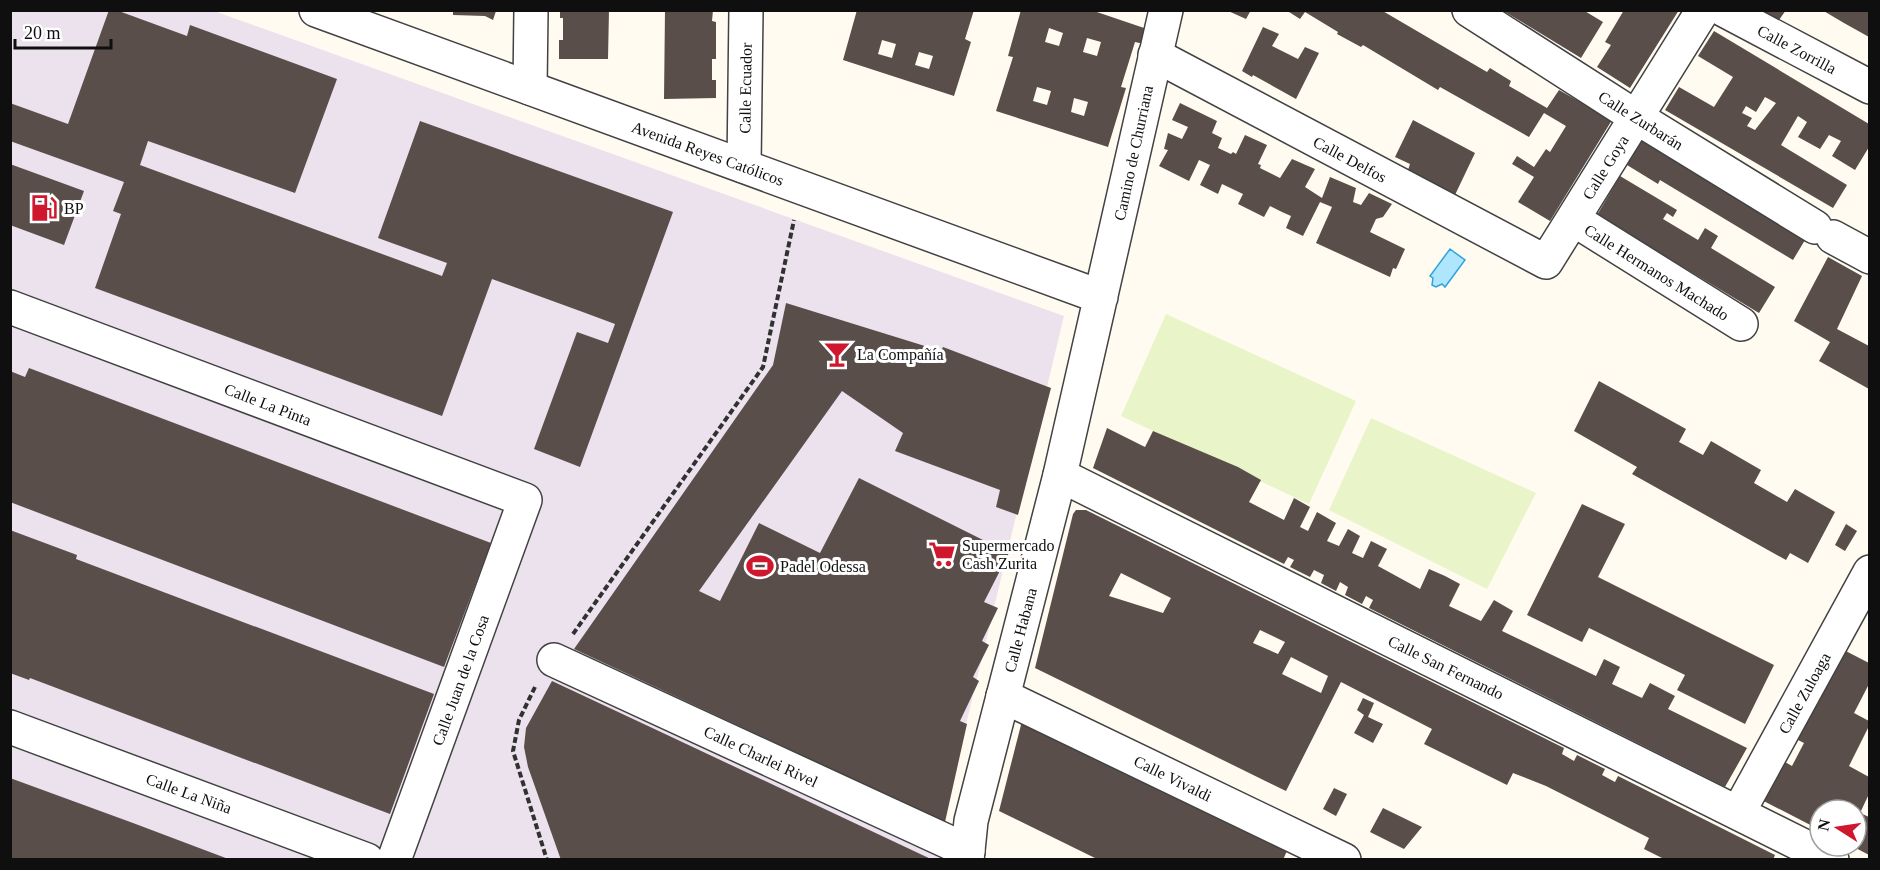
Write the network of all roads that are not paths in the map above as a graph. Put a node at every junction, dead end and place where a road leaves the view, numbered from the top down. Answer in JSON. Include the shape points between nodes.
{"nodes":[{"id":1,"x":316,"y":10,"type":"edge"},
{"id":2,"x":531,"y":10,"type":"edge"},
{"id":3,"x":746,"y":10,"type":"edge"},
{"id":4,"x":1166,"y":10,"type":"edge"},
{"id":5,"x":1469,"y":10,"type":"edge"},
{"id":6,"x":1703,"y":10,"type":"edge"},
{"id":7,"x":1724,"y":10,"type":"edge"},
{"id":8,"x":1155,"y":55,"type":"junction"},
{"id":9,"x":1869,"y":87,"type":"edge"},
{"id":10,"x":530,"y":88,"type":"junction"},
{"id":11,"x":1636,"y":117,"type":"junction"},
{"id":12,"x":744,"y":166,"type":"junction"},
{"id":13,"x":1573,"y":219,"type":"junction"},
{"id":14,"x":1869,"y":257,"type":"edge"},
{"id":15,"x":1546,"y":262,"type":"joint"},
{"id":16,"x":1101,"y":297,"type":"junction"},
{"id":17,"x":10,"y":307,"type":"edge"},
{"id":18,"x":1741,"y":324,"type":"dead end"},
{"id":19,"x":1060,"y":475,"type":"junction"},
{"id":20,"x":525,"y":500,"type":"joint"},
{"id":21,"x":1869,"y":572,"type":"edge"},
{"id":22,"x":554,"y":660,"type":"road end"},
{"id":23,"x":1003,"y":696,"type":"junction"},
{"id":24,"x":10,"y":726,"type":"edge"},
{"id":25,"x":1738,"y":813,"type":"junction"},
{"id":26,"x":1808,"y":853,"type":"edge"},
{"id":27,"x":968,"y":855,"type":"edge"},
{"id":28,"x":367,"y":860,"type":"edge"},
{"id":29,"x":394,"y":860,"type":"edge"},
{"id":30,"x":1344,"y":860,"type":"edge"}],
"edges":[{"from":1,"to":10,"type":"street","name":"Avenida Reyes Católicos"},
{"from":2,"to":10,"type":"street"},
{"from":3,"to":12,"type":"street","name":"Calle Ecuador"},
{"from":4,"to":8,"type":"street","name":"Camino de Churriana"},
{"from":5,"to":11,"type":"street","name":"Calle Zurbarán"},
{"from":6,"to":11,"type":"street","name":"Calle Goya"},
{"from":7,"to":9,"type":"street","name":"Calle Zorrilla"},
{"from":8,"to":15,"type":"street","name":"Calle Delfos"},
{"from":8,"to":16,"type":"street","name":"Camino de Churriana"},
{"from":10,"to":12,"type":"street","name":"Avenida Reyes Católicos"},
{"from":11,"to":13,"type":"street","name":"Calle Goya"},
{"from":11,"to":14,"type":"street","name":"Calle Zurbarán"},
{"from":12,"to":16,"type":"street","name":"Avenida Reyes Católicos"},
{"from":13,"to":15,"type":"street","name":"Calle Goya"},
{"from":13,"to":18,"type":"street","name":"Calle Hermanos Machado"},
{"from":16,"to":19,"type":"street","name":"Calle Habana"},
{"from":17,"to":20,"type":"street","name":"Calle La Pinta"},
{"from":19,"to":23,"type":"street","name":"Calle Habana"},
{"from":19,"to":25,"type":"street","name":"Calle San Fernando"},
{"from":20,"to":29,"type":"street","name":"Calle Juan de la Cosa"},
{"from":21,"to":25,"type":"street","name":"Calle Zuloaga"},
{"from":22,"to":27,"type":"street","name":"Calle Charlei Rivel"},
{"from":23,"to":27,"type":"street","name":"Calle Habana","via":[[971,821]]},
{"from":23,"to":30,"type":"street","name":"Calle Vivaldi"},
{"from":24,"to":28,"type":"street","name":"Calle La Niña"},
{"from":25,"to":26,"type":"street","name":"Calle San Fernando"}]}
